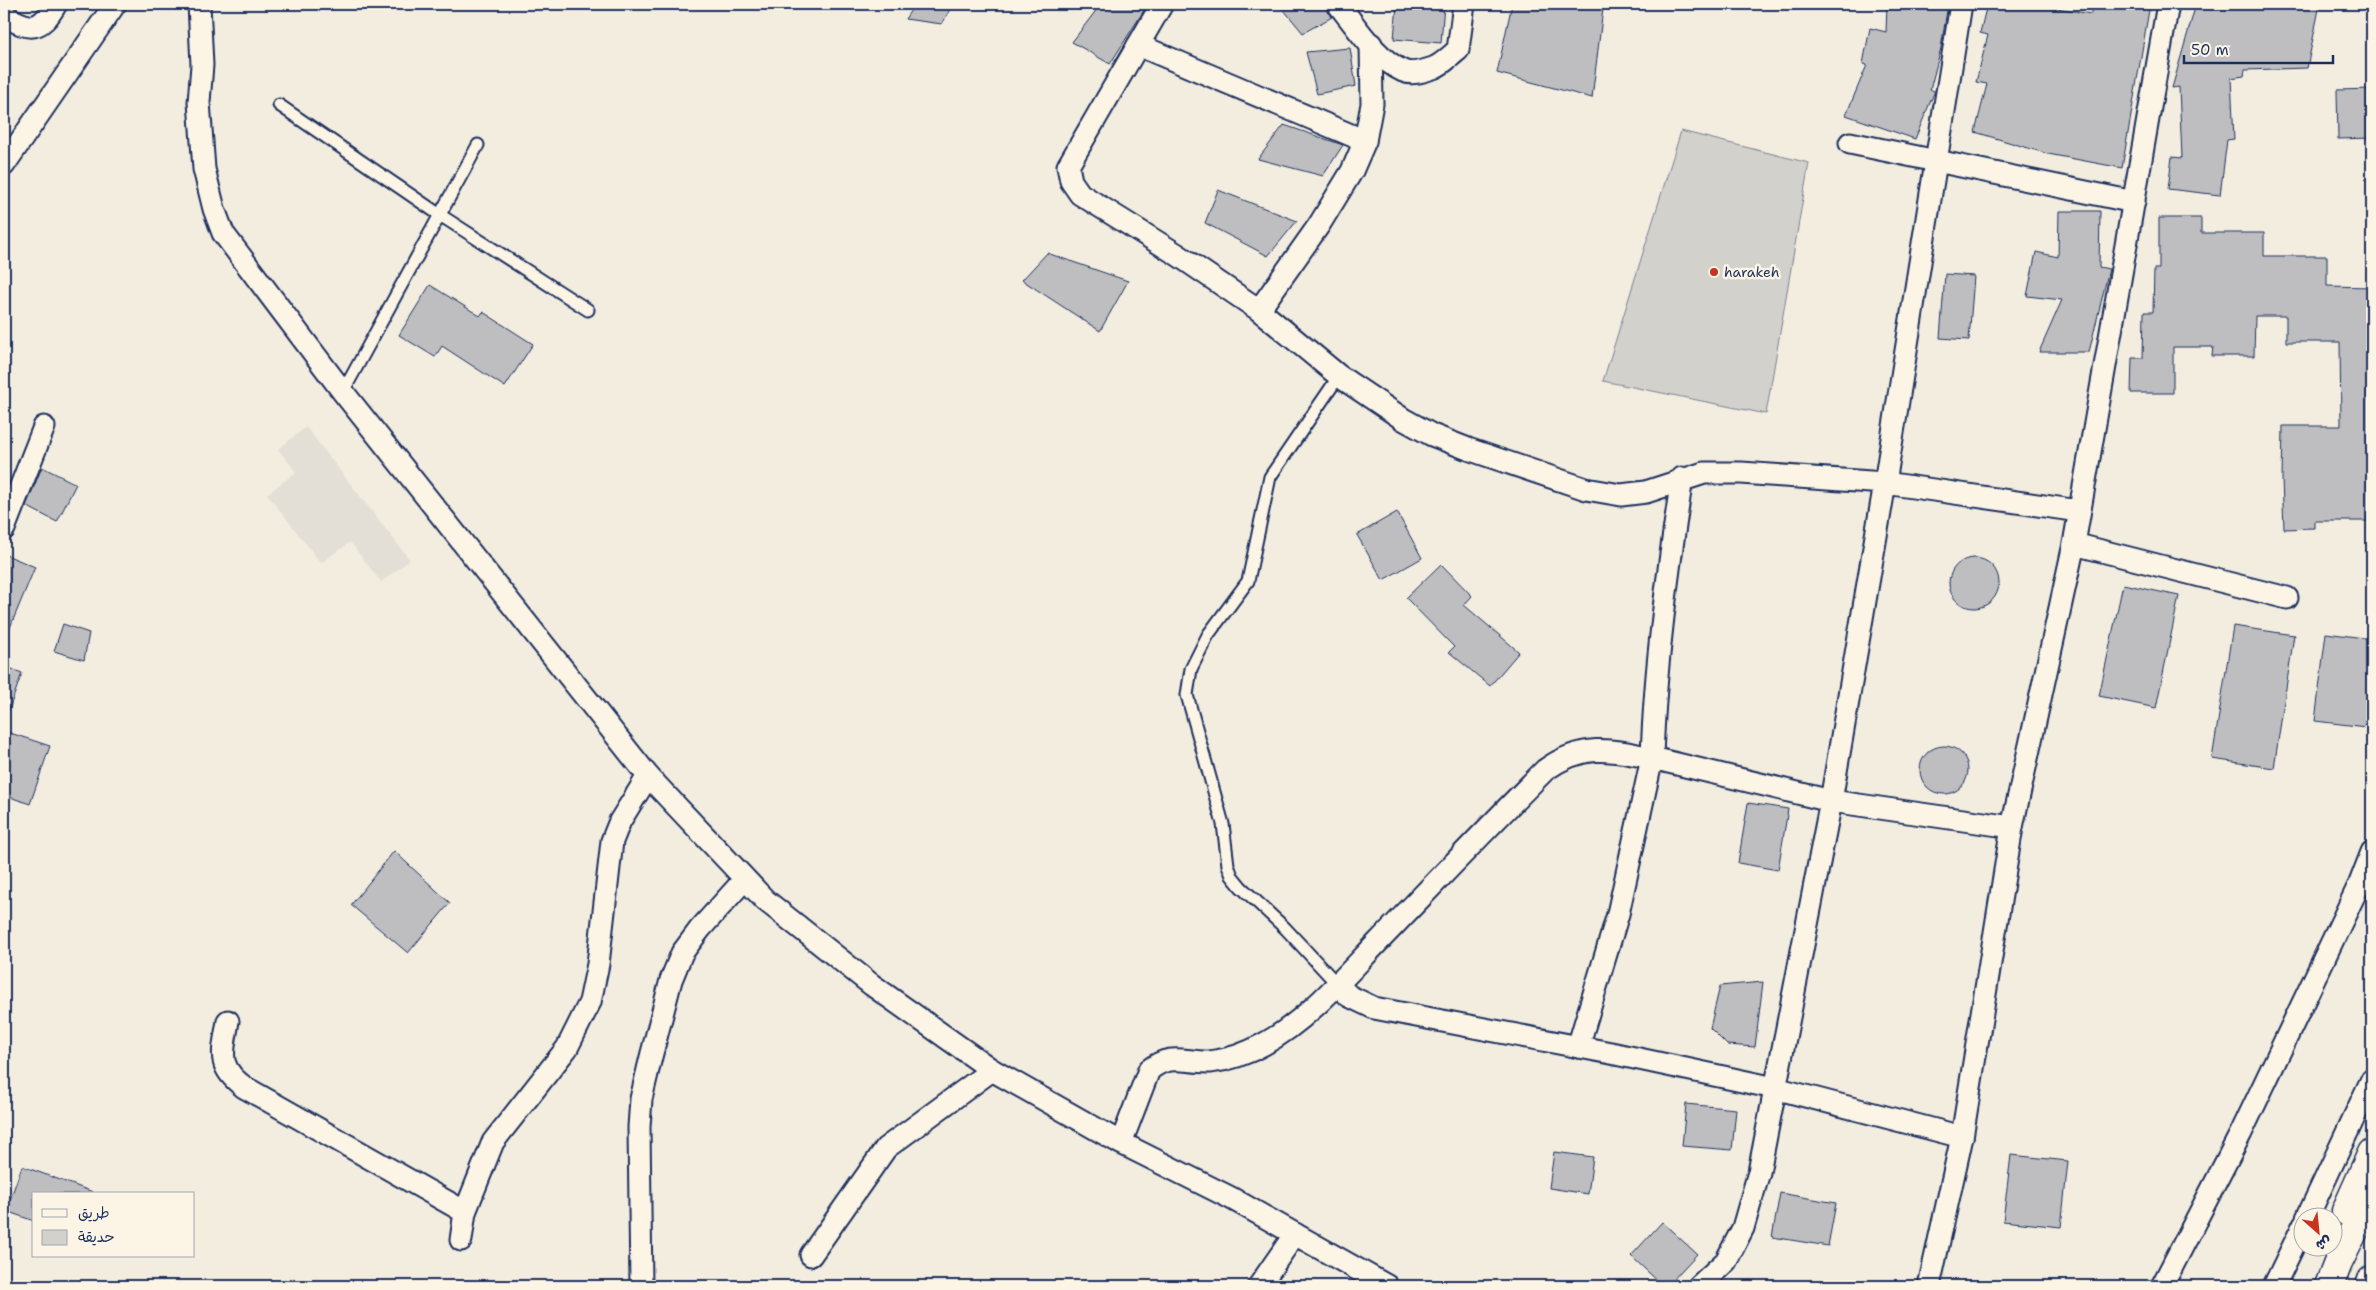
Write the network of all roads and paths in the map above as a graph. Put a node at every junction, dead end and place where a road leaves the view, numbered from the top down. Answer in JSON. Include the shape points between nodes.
{"nodes":[{"id":1,"x":56,"y":4,"type":"edge"},
{"id":2,"x":115,"y":4,"type":"edge"},
{"id":3,"x":199,"y":4,"type":"edge"},
{"id":4,"x":1162,"y":4,"type":"edge"},
{"id":5,"x":1338,"y":4,"type":"edge"},
{"id":6,"x":1464,"y":4,"type":"edge"},
{"id":7,"x":1961,"y":4,"type":"edge"},
{"id":8,"x":2168,"y":4,"type":"edge"},
{"id":9,"x":4,"y":15,"type":"edge"},
{"id":10,"x":1371,"y":44,"type":"junction"},
{"id":11,"x":1138,"y":45,"type":"junction"},
{"id":12,"x":279,"y":105,"type":"dead end"},
{"id":13,"x":1365,"y":141,"type":"junction"},
{"id":14,"x":1850,"y":143,"type":"dead end"},
{"id":15,"x":478,"y":145,"type":"dead end"},
{"id":16,"x":1937,"y":162,"type":"junction"},
{"id":17,"x":4,"y":165,"type":"edge"},
{"id":18,"x":2134,"y":202,"type":"junction"},
{"id":19,"x":440,"y":215,"type":"junction"},
{"id":20,"x":588,"y":310,"type":"dead end"},
{"id":21,"x":1259,"y":310,"type":"junction"},
{"id":22,"x":1339,"y":376,"type":"junction"},
{"id":23,"x":343,"y":392,"type":"junction"},
{"id":24,"x":44,"y":426,"type":"dead end"},
{"id":25,"x":1682,"y":478,"type":"junction"},
{"id":26,"x":1885,"y":483,"type":"junction"},
{"id":27,"x":2080,"y":511,"type":"junction"},
{"id":28,"x":4,"y":529,"type":"edge"},
{"id":29,"x":2074,"y":544,"type":"junction"},
{"id":30,"x":2287,"y":598,"type":"dead end"},
{"id":31,"x":1652,"y":758,"type":"junction"},
{"id":32,"x":648,"y":776,"type":"junction"},
{"id":33,"x":1831,"y":801,"type":"junction"},
{"id":34,"x":2012,"y":827,"type":"junction"},
{"id":35,"x":2372,"y":852,"type":"edge"},
{"id":36,"x":744,"y":880,"type":"junction"},
{"id":37,"x":1337,"y":984,"type":"junction"},
{"id":38,"x":228,"y":1021,"type":"dead end"},
{"id":39,"x":1578,"y":1047,"type":"junction"},
{"id":40,"x":992,"y":1070,"type":"junction"},
{"id":41,"x":2372,"y":1079,"type":"edge"},
{"id":42,"x":1774,"y":1088,"type":"junction"},
{"id":43,"x":1962,"y":1137,"type":"junction"},
{"id":44,"x":1121,"y":1143,"type":"junction"},
{"id":45,"x":2372,"y":1153,"type":"edge"},
{"id":46,"x":2372,"y":1194,"type":"edge"},
{"id":47,"x":2311,"y":1208,"type":"edge"},
{"id":48,"x":465,"y":1212,"type":"junction"},
{"id":49,"x":2344,"y":1216,"type":"edge"},
{"id":50,"x":1295,"y":1234,"type":"junction"},
{"id":51,"x":461,"y":1240,"type":"dead end"},
{"id":52,"x":2294,"y":1245,"type":"edge"},
{"id":53,"x":811,"y":1255,"type":"dead end"},
{"id":54,"x":2325,"y":1258,"type":"edge"},
{"id":55,"x":2372,"y":1280,"type":"edge"},
{"id":56,"x":641,"y":1286,"type":"edge"},
{"id":57,"x":1260,"y":1286,"type":"edge"},
{"id":58,"x":1387,"y":1286,"type":"edge"},
{"id":59,"x":1698,"y":1286,"type":"edge"},
{"id":60,"x":1929,"y":1286,"type":"edge"},
{"id":61,"x":2162,"y":1286,"type":"edge"},
{"id":62,"x":2274,"y":1286,"type":"edge"},
{"id":63,"x":2312,"y":1286,"type":"edge"},
{"id":64,"x":2329,"y":1286,"type":"edge"},
{"id":65,"x":2370,"y":1286,"type":"edge"}],
"edges":[{"from":1,"to":9,"type":"street","via":[[44,23],[33,28]]},
{"from":2,"to":17,"type":"street"},
{"from":3,"to":23,"type":"street","via":[[202,65],[199,102],[204,168],[214,209],[223,233],[237,254]]},
{"from":4,"to":11,"type":"street"},
{"from":5,"to":10,"type":"street"},
{"from":6,"to":10,"type":"street","via":[[1458,50],[1435,67],[1404,72]]},
{"from":7,"to":16,"type":"street"},
{"from":8,"to":18,"type":"street"},
{"from":10,"to":13,"type":"street","via":[[1372,104]]},
{"from":11,"to":13,"type":"street"},
{"from":11,"to":21,"type":"street","via":[[1068,166],[1071,180],[1080,194]]},
{"from":12,"to":19,"type":"lane"},
{"from":13,"to":21,"type":"street","via":[[1352,171],[1319,226]]},
{"from":14,"to":16,"type":"street"},
{"from":15,"to":19,"type":"lane"},
{"from":16,"to":18,"type":"street"},
{"from":16,"to":26,"type":"street"},
{"from":18,"to":27,"type":"street"},
{"from":19,"to":20,"type":"lane"},
{"from":19,"to":23,"type":"lane"},
{"from":21,"to":22,"type":"street"},
{"from":22,"to":25,"type":"street","via":[[1432,435],[1586,489],[1621,495],[1646,492]]},
{"from":22,"to":37,"type":"lane","via":[[1270,477],[1248,581],[1208,635],[1191,669],[1187,695],[1223,824],[1232,876]]},
{"from":23,"to":32,"type":"street"},
{"from":24,"to":28,"type":"street"},
{"from":25,"to":26,"type":"street","via":[[1704,472],[1721,472]]},
{"from":25,"to":31,"type":"street","via":[[1653,715]]},
{"from":26,"to":27,"type":"street"},
{"from":26,"to":33,"type":"street"},
{"from":27,"to":29,"type":"street"},
{"from":29,"to":30,"type":"street"},
{"from":29,"to":34,"type":"street"},
{"from":31,"to":33,"type":"street"},
{"from":31,"to":37,"type":"street","via":[[1613,750],[1593,750],[1568,756],[1551,766]]},
{"from":31,"to":39,"type":"street","via":[[1618,914]]},
{"from":32,"to":36,"type":"street"},
{"from":32,"to":48,"type":"street","via":[[612,840],[598,964],[590,1002],[567,1048],[493,1142]]},
{"from":33,"to":34,"type":"street"},
{"from":33,"to":42,"type":"street"},
{"from":34,"to":43,"type":"street"},
{"from":35,"to":61,"type":"street","via":[[2241,1133]]},
{"from":36,"to":40,"type":"street","via":[[824,949]]},
{"from":36,"to":56,"type":"street","via":[[682,953],[670,980],[641,1099]]},
{"from":37,"to":39,"type":"street","via":[[1349,996],[1374,1008]]},
{"from":37,"to":44,"type":"street","via":[[1298,1020],[1255,1048],[1231,1058],[1209,1062],[1170,1058],[1158,1062],[1144,1080]]},
{"from":38,"to":48,"type":"street","via":[[222,1059],[230,1077]]},
{"from":39,"to":42,"type":"street"},
{"from":40,"to":44,"type":"street"},
{"from":40,"to":53,"type":"street","via":[[886,1148]]},
{"from":41,"to":47,"type":"street"},
{"from":42,"to":43,"type":"street"},
{"from":42,"to":59,"type":"street","via":[[1759,1172],[1743,1228],[1726,1260]]},
{"from":43,"to":60,"type":"street"},
{"from":44,"to":50,"type":"street"},
{"from":45,"to":49,"type":"highway"},
{"from":46,"to":64,"type":"highway"},
{"from":48,"to":51,"type":"street"},
{"from":50,"to":57,"type":"street"},
{"from":50,"to":58,"type":"street"},
{"from":52,"to":62,"type":"street"},
{"from":54,"to":63,"type":"highway"},
{"from":55,"to":65,"type":"highway"}]}
